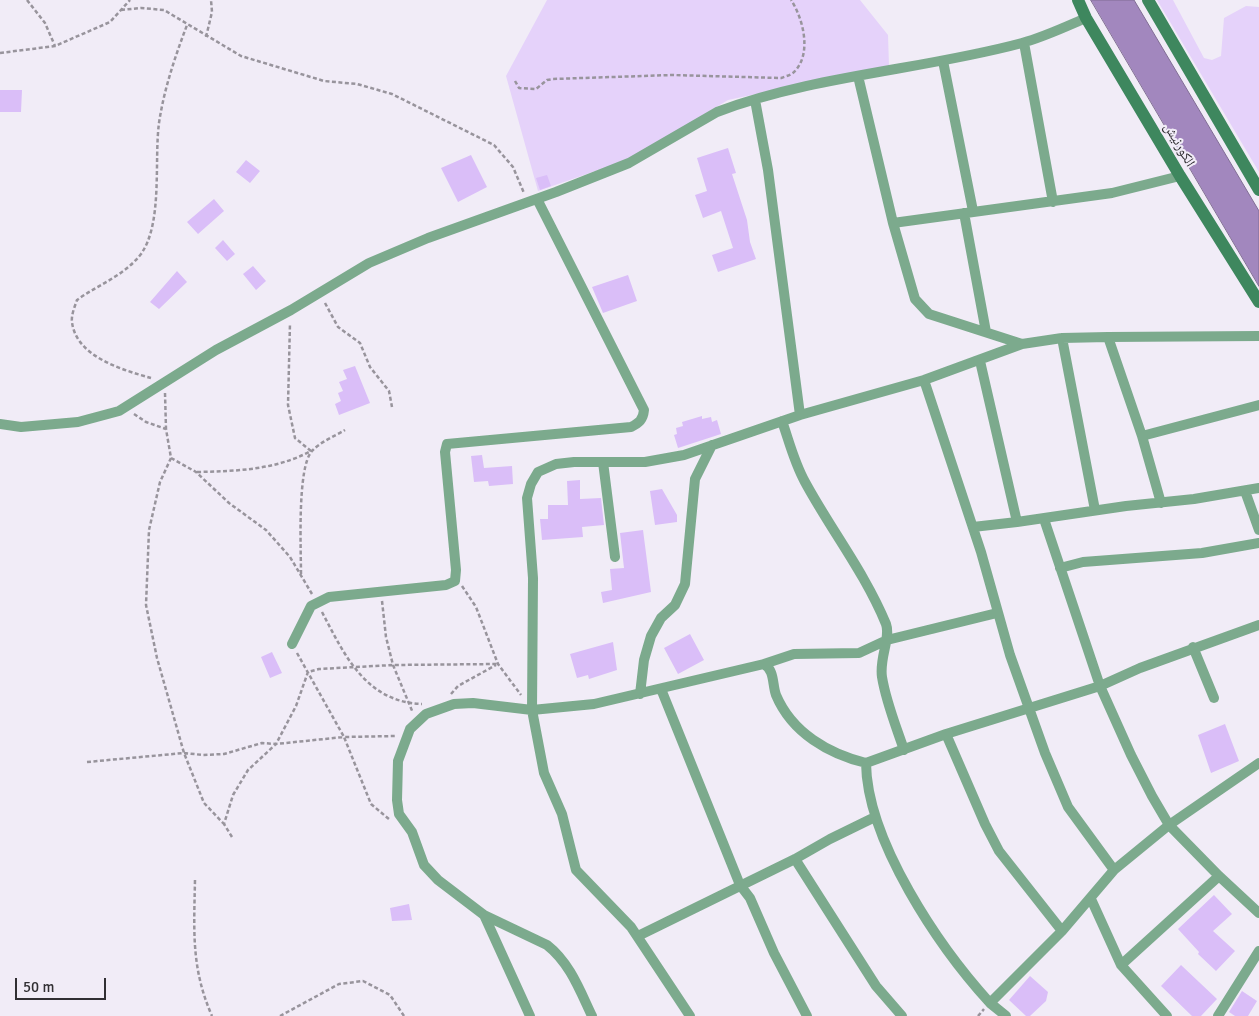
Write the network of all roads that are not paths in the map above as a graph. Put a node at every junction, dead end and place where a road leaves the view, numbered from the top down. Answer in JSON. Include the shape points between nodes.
{"nodes":[{"id":1,"x":1078,"y":0,"type":"edge"},
{"id":2,"x":1148,"y":0,"type":"edge"},
{"id":3,"x":1086,"y":18,"type":"junction"},
{"id":4,"x":1024,"y":43,"type":"junction"},
{"id":5,"x":943,"y":61,"type":"junction"},
{"id":6,"x":858,"y":76,"type":"junction"},
{"id":7,"x":755,"y":100,"type":"junction"},
{"id":8,"x":1180,"y":176,"type":"junction"},
{"id":9,"x":1259,"y":190,"type":"edge"},
{"id":10,"x":532,"y":200,"type":"junction"},
{"id":11,"x":1053,"y":202,"type":"junction"},
{"id":12,"x":969,"y":212,"type":"junction"},
{"id":13,"x":893,"y":223,"type":"junction"},
{"id":14,"x":1259,"y":302,"type":"edge"},
{"id":15,"x":986,"y":332,"type":"junction"},
{"id":16,"x":1259,"y":336,"type":"edge"},
{"id":17,"x":1108,"y":337,"type":"junction"},
{"id":18,"x":1062,"y":338,"type":"junction"},
{"id":19,"x":1022,"y":344,"type":"junction"},
{"id":20,"x":980,"y":361,"type":"junction"},
{"id":21,"x":924,"y":380,"type":"junction"},
{"id":22,"x":1259,"y":405,"type":"edge"},
{"id":23,"x":800,"y":414,"type":"junction"},
{"id":24,"x":782,"y":420,"type":"junction"},
{"id":25,"x":0,"y":424,"type":"edge"},
{"id":26,"x":1142,"y":436,"type":"junction"},
{"id":27,"x":712,"y":445,"type":"junction"},
{"id":28,"x":603,"y":462,"type":"junction"},
{"id":29,"x":1259,"y":488,"type":"edge"},
{"id":30,"x":1245,"y":491,"type":"junction"},
{"id":31,"x":1161,"y":503,"type":"junction"},
{"id":32,"x":1095,"y":510,"type":"junction"},
{"id":33,"x":1044,"y":519,"type":"junction"},
{"id":34,"x":1017,"y":522,"type":"junction"},
{"id":35,"x":973,"y":527,"type":"junction"},
{"id":36,"x":1259,"y":530,"type":"edge"},
{"id":37,"x":1259,"y":543,"type":"edge"},
{"id":38,"x":615,"y":557,"type":"dead end"},
{"id":39,"x":1060,"y":568,"type":"junction"},
{"id":40,"x":997,"y":613,"type":"junction"},
{"id":41,"x":1259,"y":625,"type":"edge"},
{"id":42,"x":887,"y":640,"type":"junction"},
{"id":43,"x":292,"y":644,"type":"road end"},
{"id":44,"x":1193,"y":647,"type":"junction"},
{"id":45,"x":764,"y":664,"type":"junction"},
{"id":46,"x":1100,"y":686,"type":"junction"},
{"id":47,"x":661,"y":689,"type":"junction"},
{"id":48,"x":640,"y":694,"type":"junction"},
{"id":49,"x":1214,"y":698,"type":"dead end"},
{"id":50,"x":532,"y":710,"type":"junction"},
{"id":51,"x":1028,"y":710,"type":"junction"},
{"id":52,"x":946,"y":734,"type":"junction"},
{"id":53,"x":904,"y":750,"type":"junction"},
{"id":54,"x":866,"y":763,"type":"junction"},
{"id":55,"x":1255,"y":765,"type":"edge"},
{"id":56,"x":1259,"y":776,"type":"edge"},
{"id":57,"x":875,"y":817,"type":"junction"},
{"id":58,"x":1169,"y":825,"type":"junction"},
{"id":59,"x":795,"y":859,"type":"junction"},
{"id":60,"x":1114,"y":870,"type":"junction"},
{"id":61,"x":1219,"y":876,"type":"junction"},
{"id":62,"x":740,"y":885,"type":"junction"},
{"id":63,"x":1091,"y":899,"type":"junction"},
{"id":64,"x":1259,"y":913,"type":"edge"},
{"id":65,"x":484,"y":915,"type":"junction"},
{"id":66,"x":1062,"y":931,"type":"junction"},
{"id":67,"x":638,"y":936,"type":"junction"},
{"id":68,"x":1259,"y":951,"type":"edge"},
{"id":69,"x":1120,"y":965,"type":"junction"},
{"id":70,"x":990,"y":1003,"type":"junction"},
{"id":71,"x":530,"y":1016,"type":"edge"},
{"id":72,"x":592,"y":1016,"type":"edge"},
{"id":73,"x":690,"y":1016,"type":"edge"},
{"id":74,"x":807,"y":1016,"type":"edge"},
{"id":75,"x":902,"y":1016,"type":"edge"},
{"id":76,"x":1006,"y":1016,"type":"edge"},
{"id":77,"x":1167,"y":1016,"type":"edge"},
{"id":78,"x":1218,"y":1016,"type":"edge"}],
"edges":[{"from":1,"to":3,"type":"main road","name":"الكورنيش"},
{"from":2,"to":9,"type":"main road"},
{"from":3,"to":4,"type":"street"},
{"from":3,"to":8,"type":"main road","name":"الكورنيش"},
{"from":4,"to":5,"type":"street"},
{"from":4,"to":11,"type":"street"},
{"from":5,"to":6,"type":"street"},
{"from":5,"to":12,"type":"street"},
{"from":6,"to":7,"type":"street"},
{"from":6,"to":13,"type":"street"},
{"from":7,"to":10,"type":"street","via":[[718,112],[629,163]]},
{"from":7,"to":23,"type":"street","via":[[768,170]]},
{"from":8,"to":11,"type":"street","via":[[1139,188]]},
{"from":8,"to":14,"type":"main road","name":"الكورنيش"},
{"from":10,"to":25,"type":"street","via":[[369,263],[123,408],[78,422],[21,427]]},
{"from":10,"to":43,"type":"street","via":[[644,410],[640,422],[631,427],[448,444],[445,452],[455,582],[328,597],[311,606]]},
{"from":11,"to":12,"type":"street"},
{"from":12,"to":13,"type":"street"},
{"from":12,"to":15,"type":"street"},
{"from":13,"to":15,"type":"street","via":[[908,280],[922,308],[938,318]]},
{"from":15,"to":19,"type":"street"},
{"from":16,"to":17,"type":"street"},
{"from":17,"to":18,"type":"street"},
{"from":17,"to":26,"type":"street"},
{"from":18,"to":19,"type":"street"},
{"from":18,"to":32,"type":"street"},
{"from":19,"to":20,"type":"street"},
{"from":20,"to":21,"type":"street"},
{"from":20,"to":34,"type":"street"},
{"from":21,"to":23,"type":"street"},
{"from":21,"to":35,"type":"street"},
{"from":22,"to":26,"type":"street"},
{"from":23,"to":24,"type":"street"},
{"from":24,"to":27,"type":"street"},
{"from":24,"to":42,"type":"street","via":[[804,481],[865,579],[886,626]]},
{"from":26,"to":31,"type":"street"},
{"from":27,"to":28,"type":"street","via":[[665,459]]},
{"from":27,"to":48,"type":"street","via":[[694,479],[685,584],[651,636]]},
{"from":28,"to":38,"type":"street"},
{"from":28,"to":50,"type":"street","via":[[544,467],[531,484],[527,498],[533,578]]},
{"from":29,"to":30,"type":"street"},
{"from":30,"to":31,"type":"street"},
{"from":30,"to":36,"type":"street"},
{"from":31,"to":32,"type":"street"},
{"from":32,"to":33,"type":"street"},
{"from":33,"to":34,"type":"street"},
{"from":33,"to":39,"type":"street"},
{"from":34,"to":35,"type":"street"},
{"from":35,"to":40,"type":"street"},
{"from":37,"to":39,"type":"street","via":[[1202,553],[1083,562]]},
{"from":39,"to":46,"type":"street"},
{"from":40,"to":42,"type":"street"},
{"from":40,"to":51,"type":"street"},
{"from":41,"to":44,"type":"street"},
{"from":42,"to":45,"type":"street","via":[[859,653],[794,654]]},
{"from":42,"to":53,"type":"street","via":[[882,654],[882,676]]},
{"from":44,"to":46,"type":"street"},
{"from":44,"to":49,"type":"street"},
{"from":45,"to":47,"type":"street"},
{"from":45,"to":54,"type":"street","via":[[771,670],[781,704],[807,735],[832,753]]},
{"from":46,"to":51,"type":"street"},
{"from":46,"to":58,"type":"street","via":[[1130,755]]},
{"from":47,"to":48,"type":"street"},
{"from":47,"to":62,"type":"street"},
{"from":48,"to":50,"type":"street","via":[[594,704]]},
{"from":50,"to":65,"type":"street","via":[[473,703],[439,708],[416,721],[406,736],[398,761],[399,814],[412,832],[424,865]]},
{"from":50,"to":67,"type":"street","via":[[544,773],[562,814],[576,870]]},
{"from":51,"to":52,"type":"street"},
{"from":51,"to":60,"type":"street","via":[[1068,807]]},
{"from":52,"to":53,"type":"street"},
{"from":52,"to":66,"type":"street","via":[[999,851]]},
{"from":53,"to":54,"type":"street"},
{"from":54,"to":57,"type":"street","via":[[869,797]]},
{"from":55,"to":56,"type":"street"},
{"from":55,"to":58,"type":"street"},
{"from":57,"to":59,"type":"street"},
{"from":57,"to":70,"type":"street","via":[[900,873],[924,914],[948,952]]},
{"from":58,"to":60,"type":"street"},
{"from":58,"to":61,"type":"street"},
{"from":59,"to":62,"type":"street"},
{"from":59,"to":75,"type":"street","via":[[876,986]]},
{"from":60,"to":63,"type":"street"},
{"from":61,"to":64,"type":"street"},
{"from":61,"to":69,"type":"street"},
{"from":62,"to":67,"type":"street"},
{"from":62,"to":74,"type":"street","via":[[750,898]]},
{"from":63,"to":66,"type":"street"},
{"from":63,"to":69,"type":"street"},
{"from":65,"to":71,"type":"street"},
{"from":65,"to":72,"type":"street","via":[[555,951],[569,968]]},
{"from":66,"to":70,"type":"street"},
{"from":67,"to":73,"type":"street"},
{"from":68,"to":78,"type":"street"},
{"from":69,"to":77,"type":"street"},
{"from":70,"to":76,"type":"street"}]}
